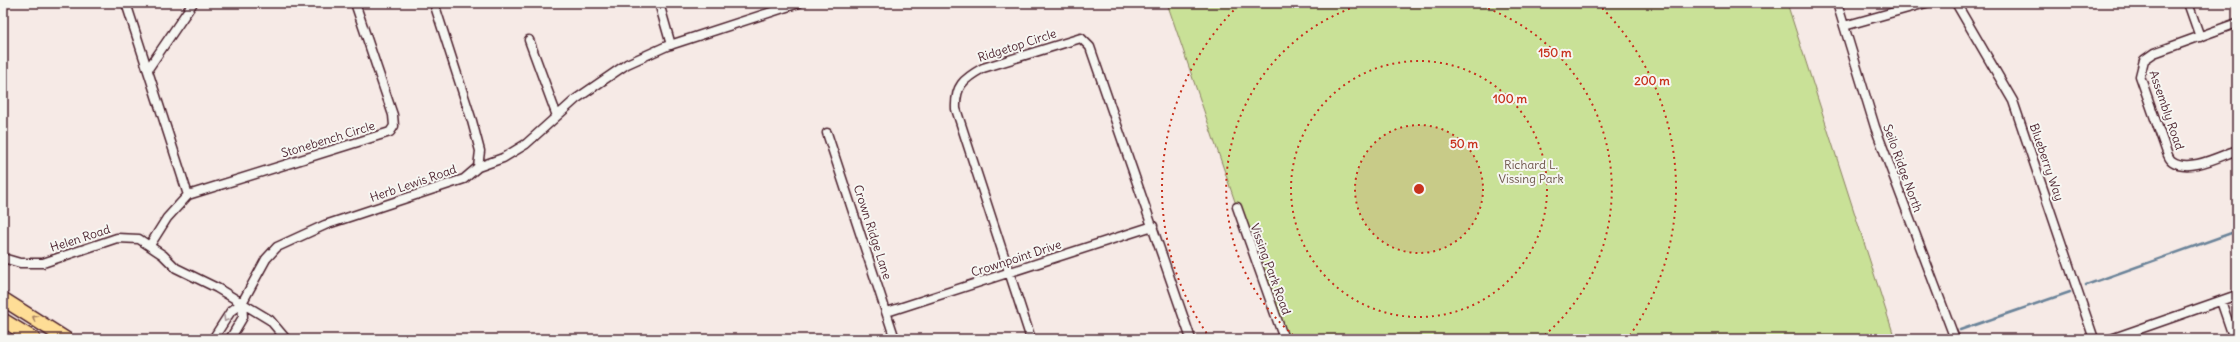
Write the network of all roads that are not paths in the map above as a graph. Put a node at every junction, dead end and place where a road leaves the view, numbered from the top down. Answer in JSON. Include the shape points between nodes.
{"nodes":[{"id":1,"x":126,"y":3,"type":"edge"},
{"id":2,"x":194,"y":3,"type":"edge"},
{"id":3,"x":355,"y":3,"type":"edge"},
{"id":4,"x":434,"y":3,"type":"edge"},
{"id":5,"x":658,"y":3,"type":"edge"},
{"id":6,"x":799,"y":3,"type":"edge"},
{"id":7,"x":1837,"y":3,"type":"edge"},
{"id":8,"x":1926,"y":3,"type":"edge"},
{"id":9,"x":1956,"y":3,"type":"edge"},
{"id":10,"x":2188,"y":3,"type":"edge"},
{"id":11,"x":788,"y":5,"type":"edge"},
{"id":12,"x":2237,"y":23,"type":"edge"},
{"id":13,"x":1844,"y":26,"type":"junction"},
{"id":14,"x":2200,"y":36,"type":"junction"},
{"id":15,"x":529,"y":40,"type":"dead end"},
{"id":16,"x":671,"y":45,"type":"junction"},
{"id":17,"x":148,"y":69,"type":"junction"},
{"id":18,"x":557,"y":116,"type":"junction"},
{"id":19,"x":827,"y":133,"type":"dead end"},
{"id":20,"x":2237,"y":150,"type":"edge"},
{"id":21,"x":478,"y":167,"type":"junction"},
{"id":22,"x":188,"y":195,"type":"junction"},
{"id":23,"x":1237,"y":207,"type":"dead end"},
{"id":24,"x":1153,"y":226,"type":"junction"},
{"id":25,"x":150,"y":245,"type":"junction"},
{"id":26,"x":3,"y":258,"type":"edge"},
{"id":27,"x":1010,"y":272,"type":"junction"},
{"id":28,"x":2237,"y":295,"type":"edge"},
{"id":29,"x":3,"y":299,"type":"edge"},
{"id":30,"x":2221,"y":301,"type":"junction"},
{"id":31,"x":242,"y":303,"type":"junction"},
{"id":32,"x":887,"y":312,"type":"junction"},
{"id":33,"x":3,"y":320,"type":"edge"},
{"id":34,"x":34,"y":339,"type":"edge"},
{"id":35,"x":66,"y":339,"type":"edge"},
{"id":36,"x":214,"y":339,"type":"edge"},
{"id":37,"x":230,"y":339,"type":"edge"},
{"id":38,"x":286,"y":339,"type":"edge"},
{"id":39,"x":895,"y":339,"type":"edge"},
{"id":40,"x":1031,"y":339,"type":"edge"},
{"id":41,"x":1191,"y":339,"type":"edge"},
{"id":42,"x":1284,"y":339,"type":"edge"},
{"id":43,"x":1954,"y":339,"type":"edge"},
{"id":44,"x":2094,"y":339,"type":"edge"},
{"id":45,"x":2111,"y":339,"type":"edge"},
{"id":46,"x":2234,"y":339,"type":"edge"}],
"edges":[{"from":1,"to":17,"type":"street"},
{"from":2,"to":17,"type":"street"},
{"from":3,"to":22,"type":"street","name":"Stonebench Circle","via":[[393,114],[394,126],[390,132]]},
{"from":4,"to":21,"type":"street","via":[[472,121],[480,151]]},
{"from":5,"to":16,"type":"street"},
{"from":6,"to":11,"type":"street","name":"Herb Lewis Road"},
{"from":7,"to":13,"type":"street","name":"Seilo Ridge North"},
{"from":8,"to":13,"type":"street"},
{"from":9,"to":44,"type":"street","name":"Blueberry Way","via":[[2013,101]]},
{"from":10,"to":14,"type":"street"},
{"from":11,"to":16,"type":"street","name":"Herb Lewis Road"},
{"from":12,"to":14,"type":"street"},
{"from":13,"to":43,"type":"street","name":"Seilo Ridge North","via":[[1876,127]]},
{"from":14,"to":20,"type":"street","name":"Assembly Road","via":[[2154,53],[2144,60],[2140,76],[2166,150],[2172,160],[2182,165],[2192,165]]},
{"from":15,"to":18,"type":"street"},
{"from":16,"to":18,"type":"street","name":"Herb Lewis Road","via":[[627,64],[576,99]]},
{"from":17,"to":22,"type":"street"},
{"from":18,"to":21,"type":"street","name":"Herb Lewis Road","via":[[526,144],[503,158]]},
{"from":19,"to":32,"type":"street","name":"Crown Ridge Lane"},
{"from":21,"to":31,"type":"street","name":"Herb Lewis Road","via":[[464,179],[325,225],[278,247],[266,259]]},
{"from":22,"to":25,"type":"street","via":[[167,218]]},
{"from":23,"to":42,"type":"street","name":"Vissing Park Road"},
{"from":24,"to":27,"type":"street","name":"Crownpoint Drive"},
{"from":24,"to":27,"type":"street","name":"Ridgetop Circle","via":[[1090,47],[1081,38],[983,68],[962,83],[956,96],[956,109]]},
{"from":24,"to":41,"type":"street"},
{"from":25,"to":26,"type":"street","name":"Helen Road","via":[[139,239],[117,238],[43,263],[20,263]]},
{"from":25,"to":31,"type":"street","name":"Helen Road","via":[[176,268]]},
{"from":27,"to":32,"type":"street","name":"Crownpoint Drive"},
{"from":27,"to":40,"type":"street"},
{"from":28,"to":30,"type":"street"},
{"from":35,"to":29,"type":"main road","one_way":true},
{"from":30,"to":45,"type":"street"},
{"from":30,"to":46,"type":"street"},
{"from":31,"to":36,"type":"street","name":"Herb Lewis Road","one_way":true,"via":[[231,311]]},
{"from":31,"to":37,"type":"street","name":"Herb Lewis Road","via":[[243,317]]},
{"from":31,"to":38,"type":"street","name":"Helen Road","via":[[270,320]]},
{"from":32,"to":39,"type":"street","name":"Crown Ridge Lane"},
{"from":33,"to":34,"type":"main road"}]}
